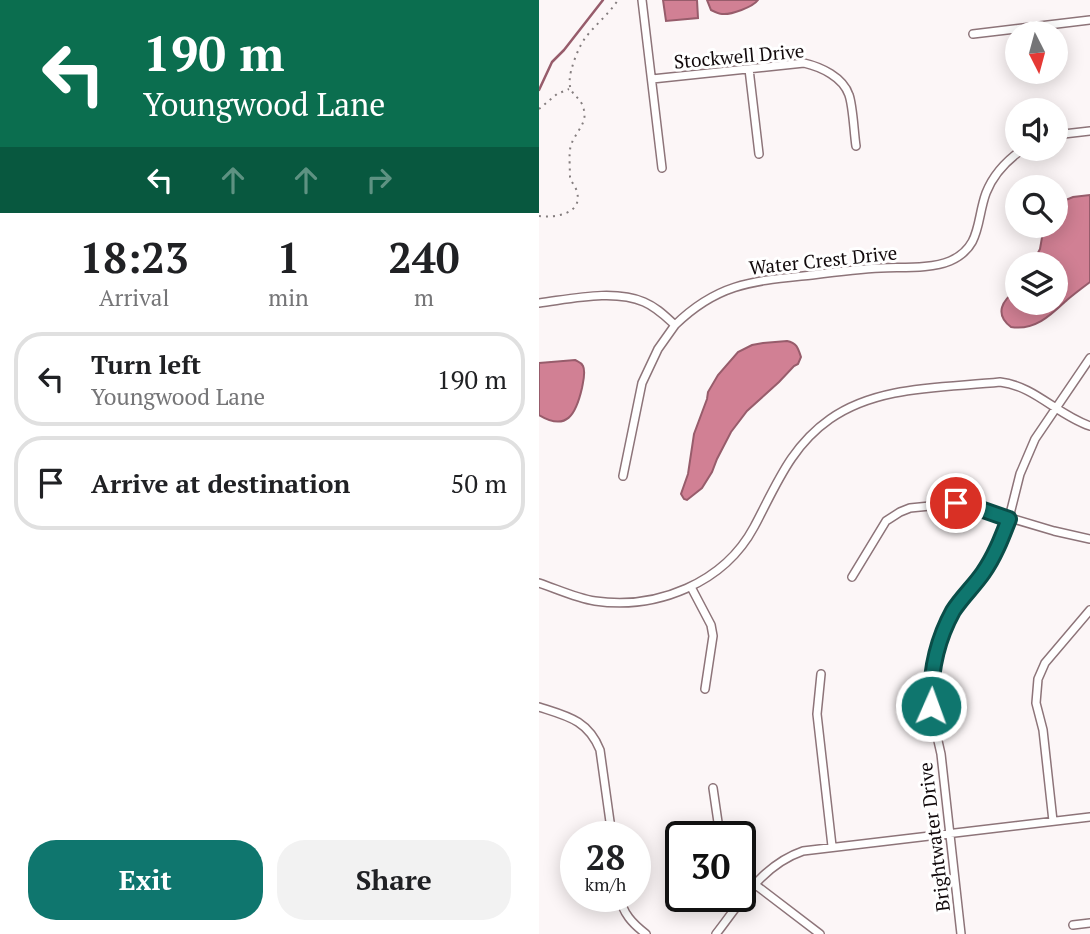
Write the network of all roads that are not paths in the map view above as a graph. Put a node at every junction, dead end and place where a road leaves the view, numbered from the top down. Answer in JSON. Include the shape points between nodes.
{"nodes":[{"id":1,"x":642,"y":0,"type":"edge"},
{"id":2,"x":1090,"y":20,"type":"edge"},
{"id":3,"x":973,"y":34,"type":"dead end"},
{"id":4,"x":749,"y":69,"type":"junction"},
{"id":5,"x":652,"y":79,"type":"junction"},
{"id":6,"x":1090,"y":131,"type":"edge"},
{"id":7,"x":1068,"y":134,"type":"edge"},
{"id":8,"x":856,"y":146,"type":"dead end"},
{"id":9,"x":759,"y":154,"type":"dead end"},
{"id":10,"x":1007,"y":161,"type":"edge"},
{"id":11,"x":661,"y":168,"type":"dead end"},
{"id":12,"x":539,"y":303,"type":"edge"},
{"id":13,"x":675,"y":325,"type":"junction"},
{"id":14,"x":1090,"y":358,"type":"edge"},
{"id":15,"x":1058,"y":408,"type":"junction"},
{"id":16,"x":1090,"y":425,"type":"edge"},
{"id":17,"x":623,"y":476,"type":"dead end"},
{"id":18,"x":1009,"y":519,"type":"junction"},
{"id":19,"x":1090,"y":539,"type":"edge"},
{"id":20,"x":852,"y":577,"type":"dead end"},
{"id":21,"x":539,"y":583,"type":"edge"},
{"id":22,"x":691,"y":587,"type":"junction"},
{"id":23,"x":1090,"y":610,"type":"edge"},
{"id":24,"x":821,"y":674,"type":"dead end"},
{"id":25,"x":705,"y":689,"type":"dead end"},
{"id":26,"x":539,"y":707,"type":"edge"},
{"id":27,"x":713,"y":788,"type":"dead end"},
{"id":28,"x":1090,"y":817,"type":"edge"},
{"id":29,"x":610,"y":821,"type":"edge"},
{"id":30,"x":718,"y":821,"type":"edge"},
{"id":31,"x":1053,"y":821,"type":"junction"},
{"id":32,"x":949,"y":833,"type":"junction"},
{"id":33,"x":832,"y":846,"type":"junction"},
{"id":34,"x":756,"y":883,"type":"edge"},
{"id":35,"x":756,"y":885,"type":"edge"},
{"id":36,"x":625,"y":912,"type":"edge"},
{"id":37,"x":733,"y":912,"type":"edge"},
{"id":38,"x":1090,"y":923,"type":"edge"},
{"id":39,"x":1073,"y":925,"type":"dead end"},
{"id":40,"x":646,"y":934,"type":"edge"},
{"id":41,"x":716,"y":934,"type":"edge"},
{"id":42,"x":820,"y":934,"type":"edge"},
{"id":43,"x":961,"y":934,"type":"edge"}],
"edges":[{"from":1,"to":5,"type":"street"},
{"from":2,"to":3,"type":"street"},
{"from":4,"to":5,"type":"street","name":"Stockwell Drive"},
{"from":4,"to":8,"type":"street","name":"Stockwell Drive","via":[[804,63],[819,66],[836,78],[849,94]]},
{"from":4,"to":9,"type":"street"},
{"from":5,"to":11,"type":"street"},
{"from":6,"to":7,"type":"street"},
{"from":10,"to":13,"type":"street","name":"Water Crest Drive","via":[[986,193],[974,239],[953,260],[745,283],[711,297]]},
{"from":12,"to":13,"type":"street","via":[[629,297],[651,305]]},
{"from":13,"to":17,"type":"street","name":"Water Crest Drive","via":[[642,383]]},
{"from":14,"to":15,"type":"street","name":"Brightwater Drive"},
{"from":15,"to":16,"type":"street"},
{"from":15,"to":18,"type":"street","name":"Brightwater Drive","via":[[1024,463]]},
{"from":15,"to":22,"type":"street","via":[[1013,383],[1000,382],[895,392],[847,408],[803,442],[737,551]]},
{"from":18,"to":19,"type":"street"},
{"from":18,"to":20,"type":"street","via":[[956,503],[900,512],[886,520]]},
{"from":18,"to":32,"type":"street","name":"Brightwater Drive","via":[[992,559],[952,613],[933,665],[931,706]]},
{"from":21,"to":22,"type":"street","via":[[594,601],[617,603],[644,602]]},
{"from":22,"to":25,"type":"street","via":[[713,636]]},
{"from":23,"to":31,"type":"street","via":[[1045,663],[1036,687]]},
{"from":24,"to":33,"type":"street","via":[[817,714]]},
{"from":26,"to":29,"type":"street","via":[[574,718],[596,739]]},
{"from":27,"to":30,"type":"street"},
{"from":28,"to":31,"type":"street"},
{"from":31,"to":32,"type":"street"},
{"from":32,"to":33,"type":"street"},
{"from":32,"to":43,"type":"street","name":"Brightwater Drive"},
{"from":33,"to":34,"type":"street","via":[[786,858]]},
{"from":35,"to":42,"type":"street"},
{"from":36,"to":40,"type":"street"},
{"from":37,"to":41,"type":"street"},
{"from":38,"to":39,"type":"street"}]}
